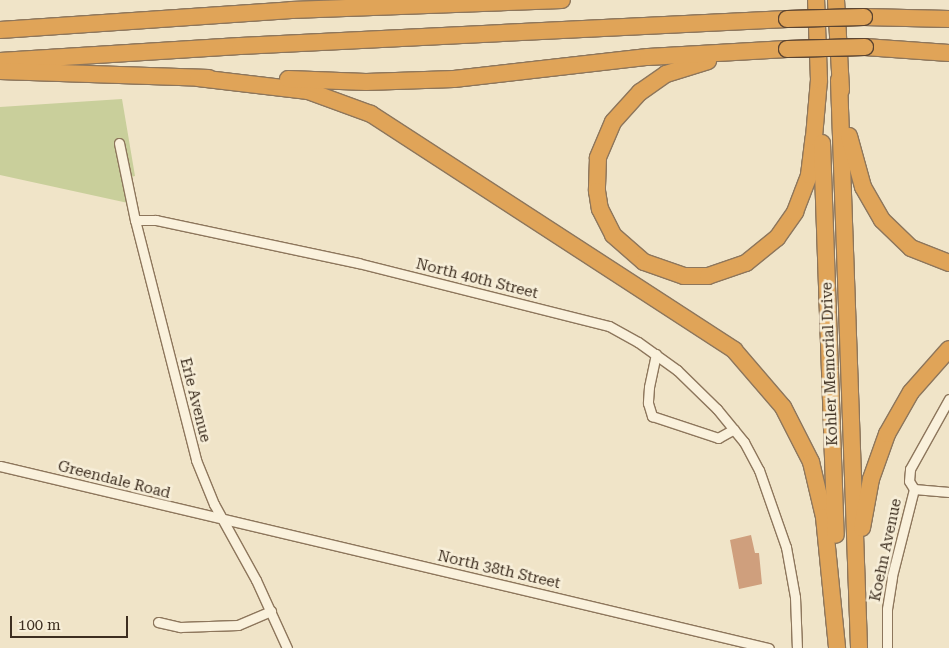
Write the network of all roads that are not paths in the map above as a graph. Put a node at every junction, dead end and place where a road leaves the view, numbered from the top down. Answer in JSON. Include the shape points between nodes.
{"nodes":[{"id":1,"x":562,"y":0,"type":"edge"},
{"id":2,"x":816,"y":0,"type":"edge"},
{"id":3,"x":836,"y":0,"type":"edge"},
{"id":4,"x":949,"y":19,"type":"edge"},
{"id":5,"x":0,"y":30,"type":"edge"},
{"id":6,"x":949,"y":45,"type":"edge"},
{"id":7,"x":865,"y":47,"type":"junction"},
{"id":8,"x":787,"y":49,"type":"junction"},
{"id":9,"x":949,"y":53,"type":"edge"},
{"id":10,"x":0,"y":61,"type":"edge"},
{"id":11,"x":0,"y":71,"type":"edge"},
{"id":12,"x":198,"y":78,"type":"junction"},
{"id":13,"x":819,"y":80,"type":"junction"},
{"id":14,"x":839,"y":80,"type":"junction"},
{"id":15,"x":119,"y":143,"type":"dead end"},
{"id":16,"x":135,"y":220,"type":"junction"},
{"id":17,"x":949,"y":263,"type":"edge"},
{"id":18,"x":949,"y":349,"type":"edge"},
{"id":19,"x":656,"y":354,"type":"junction"},
{"id":20,"x":949,"y":399,"type":"edge"},
{"id":21,"x":734,"y":429,"type":"junction"},
{"id":22,"x":0,"y":466,"type":"edge"},
{"id":23,"x":914,"y":489,"type":"junction"},
{"id":24,"x":949,"y":492,"type":"edge"},
{"id":25,"x":222,"y":520,"type":"junction"},
{"id":26,"x":271,"y":611,"type":"junction"},
{"id":27,"x":158,"y":622,"type":"dead end"},
{"id":28,"x":859,"y":644,"type":"edge"},
{"id":29,"x":287,"y":648,"type":"edge"},
{"id":30,"x":769,"y":648,"type":"edge"},
{"id":31,"x":797,"y":648,"type":"edge"},
{"id":32,"x":839,"y":648,"type":"edge"},
{"id":33,"x":887,"y":648,"type":"edge"}],
"edges":[{"from":1,"to":5,"type":"highway","via":[[167,17]]},
{"from":2,"to":13,"type":"highway"},
{"from":3,"to":14,"type":"highway"},
{"from":4,"to":10,"type":"highway","bridge":true,"via":[[787,20]]},
{"from":6,"to":7,"type":"highway"},
{"from":7,"to":8,"type":"highway","bridge":true},
{"from":7,"to":9,"type":"highway"},
{"from":8,"to":12,"type":"highway","via":[[648,57],[454,79],[366,82]]},
{"from":8,"to":13,"type":"highway","via":[[686,66],[657,79],[627,104],[604,137],[596,177],[600,209],[619,242],[652,266],[692,277],[728,271],[761,252],[786,226],[803,196],[812,156]]},
{"from":11,"to":12,"type":"highway"},
{"from":12,"to":32,"type":"highway","via":[[308,91],[371,114],[734,350],[783,407],[811,462],[824,517]]},
{"from":13,"to":32,"type":"highway","name":"Kohler Memorial Drive"},
{"from":14,"to":17,"type":"highway","via":[[853,157],[870,201],[903,242],[926,257]]},
{"from":14,"to":28,"type":"highway","name":"Kohler Memorial Drive"},
{"from":15,"to":16,"type":"street","name":"Erie Avenue"},
{"from":16,"to":19,"type":"street","name":"North 40th Street","via":[[156,220],[274,244],[590,320],[609,326]]},
{"from":16,"to":25,"type":"street","name":"Erie Avenue","via":[[196,460]]},
{"from":18,"to":28,"type":"highway","via":[[921,380],[898,413],[871,479],[862,535]]},
{"from":19,"to":21,"type":"street","name":"North 40th Street","via":[[707,398]]},
{"from":19,"to":21,"type":"street","via":[[649,387],[648,403],[652,416],[718,438]]},
{"from":20,"to":23,"type":"street","via":[[910,469],[909,481]]},
{"from":21,"to":31,"type":"street","name":"North 40th Street","via":[[759,470],[777,515],[791,571]]},
{"from":22,"to":25,"type":"street","name":"Greendale Road"},
{"from":23,"to":24,"type":"street"},
{"from":23,"to":33,"type":"street","name":"Koehn Avenue","via":[[892,576],[887,609]]},
{"from":25,"to":26,"type":"street","name":"Erie Avenue"},
{"from":25,"to":30,"type":"street","name":"North 38th Street"},
{"from":26,"to":27,"type":"street","via":[[238,626],[180,627]]},
{"from":26,"to":29,"type":"street","name":"Erie Avenue"}]}
